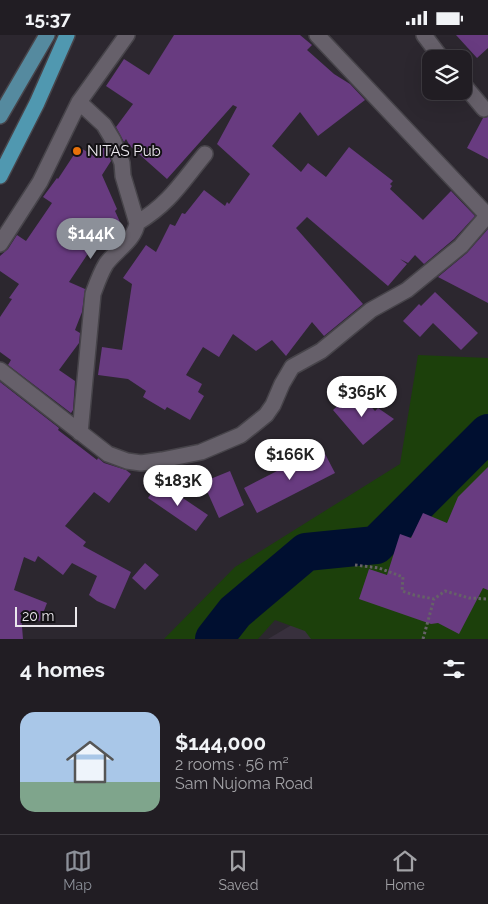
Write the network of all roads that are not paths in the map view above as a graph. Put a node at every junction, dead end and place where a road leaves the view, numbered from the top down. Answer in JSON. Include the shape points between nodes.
{"nodes":[{"id":1,"x":47,"y":35,"type":"edge"},
{"id":2,"x":67,"y":35,"type":"edge"},
{"id":3,"x":127,"y":35,"type":"edge"},
{"id":4,"x":317,"y":35,"type":"edge"},
{"id":5,"x":424,"y":35,"type":"edge"},
{"id":6,"x":435,"y":50,"type":"edge"},
{"id":7,"x":472,"y":95,"type":"edge"},
{"id":8,"x":79,"y":102,"type":"junction"},
{"id":9,"x":484,"y":109,"type":"dead end"},
{"id":10,"x":0,"y":116,"type":"edge"},
{"id":11,"x":205,"y":154,"type":"dead end"},
{"id":12,"x":0,"y":176,"type":"edge"},
{"id":13,"x":488,"y":216,"type":"edge"},
{"id":14,"x":137,"y":223,"type":"junction"},
{"id":15,"x":0,"y":244,"type":"edge"},
{"id":16,"x":0,"y":370,"type":"edge"},
{"id":17,"x":80,"y":433,"type":"junction"}],
"edges":[{"from":1,"to":10,"type":"main road"},
{"from":2,"to":12,"type":"highway"},
{"from":3,"to":8,"type":"street"},
{"from":4,"to":13,"type":"street"},
{"from":5,"to":6,"type":"street"},
{"from":7,"to":9,"type":"street"},
{"from":8,"to":14,"type":"street","via":[[104,125],[113,140]]},
{"from":8,"to":15,"type":"street","via":[[40,182]]},
{"from":11,"to":14,"type":"street","via":[[169,199]]},
{"from":13,"to":17,"type":"street","via":[[461,246],[407,291],[371,310],[321,351],[292,367],[266,415],[242,435],[201,452],[141,463],[108,454]]},
{"from":14,"to":17,"type":"street","via":[[129,239],[107,263],[93,294]]},
{"from":16,"to":17,"type":"street"}]}
